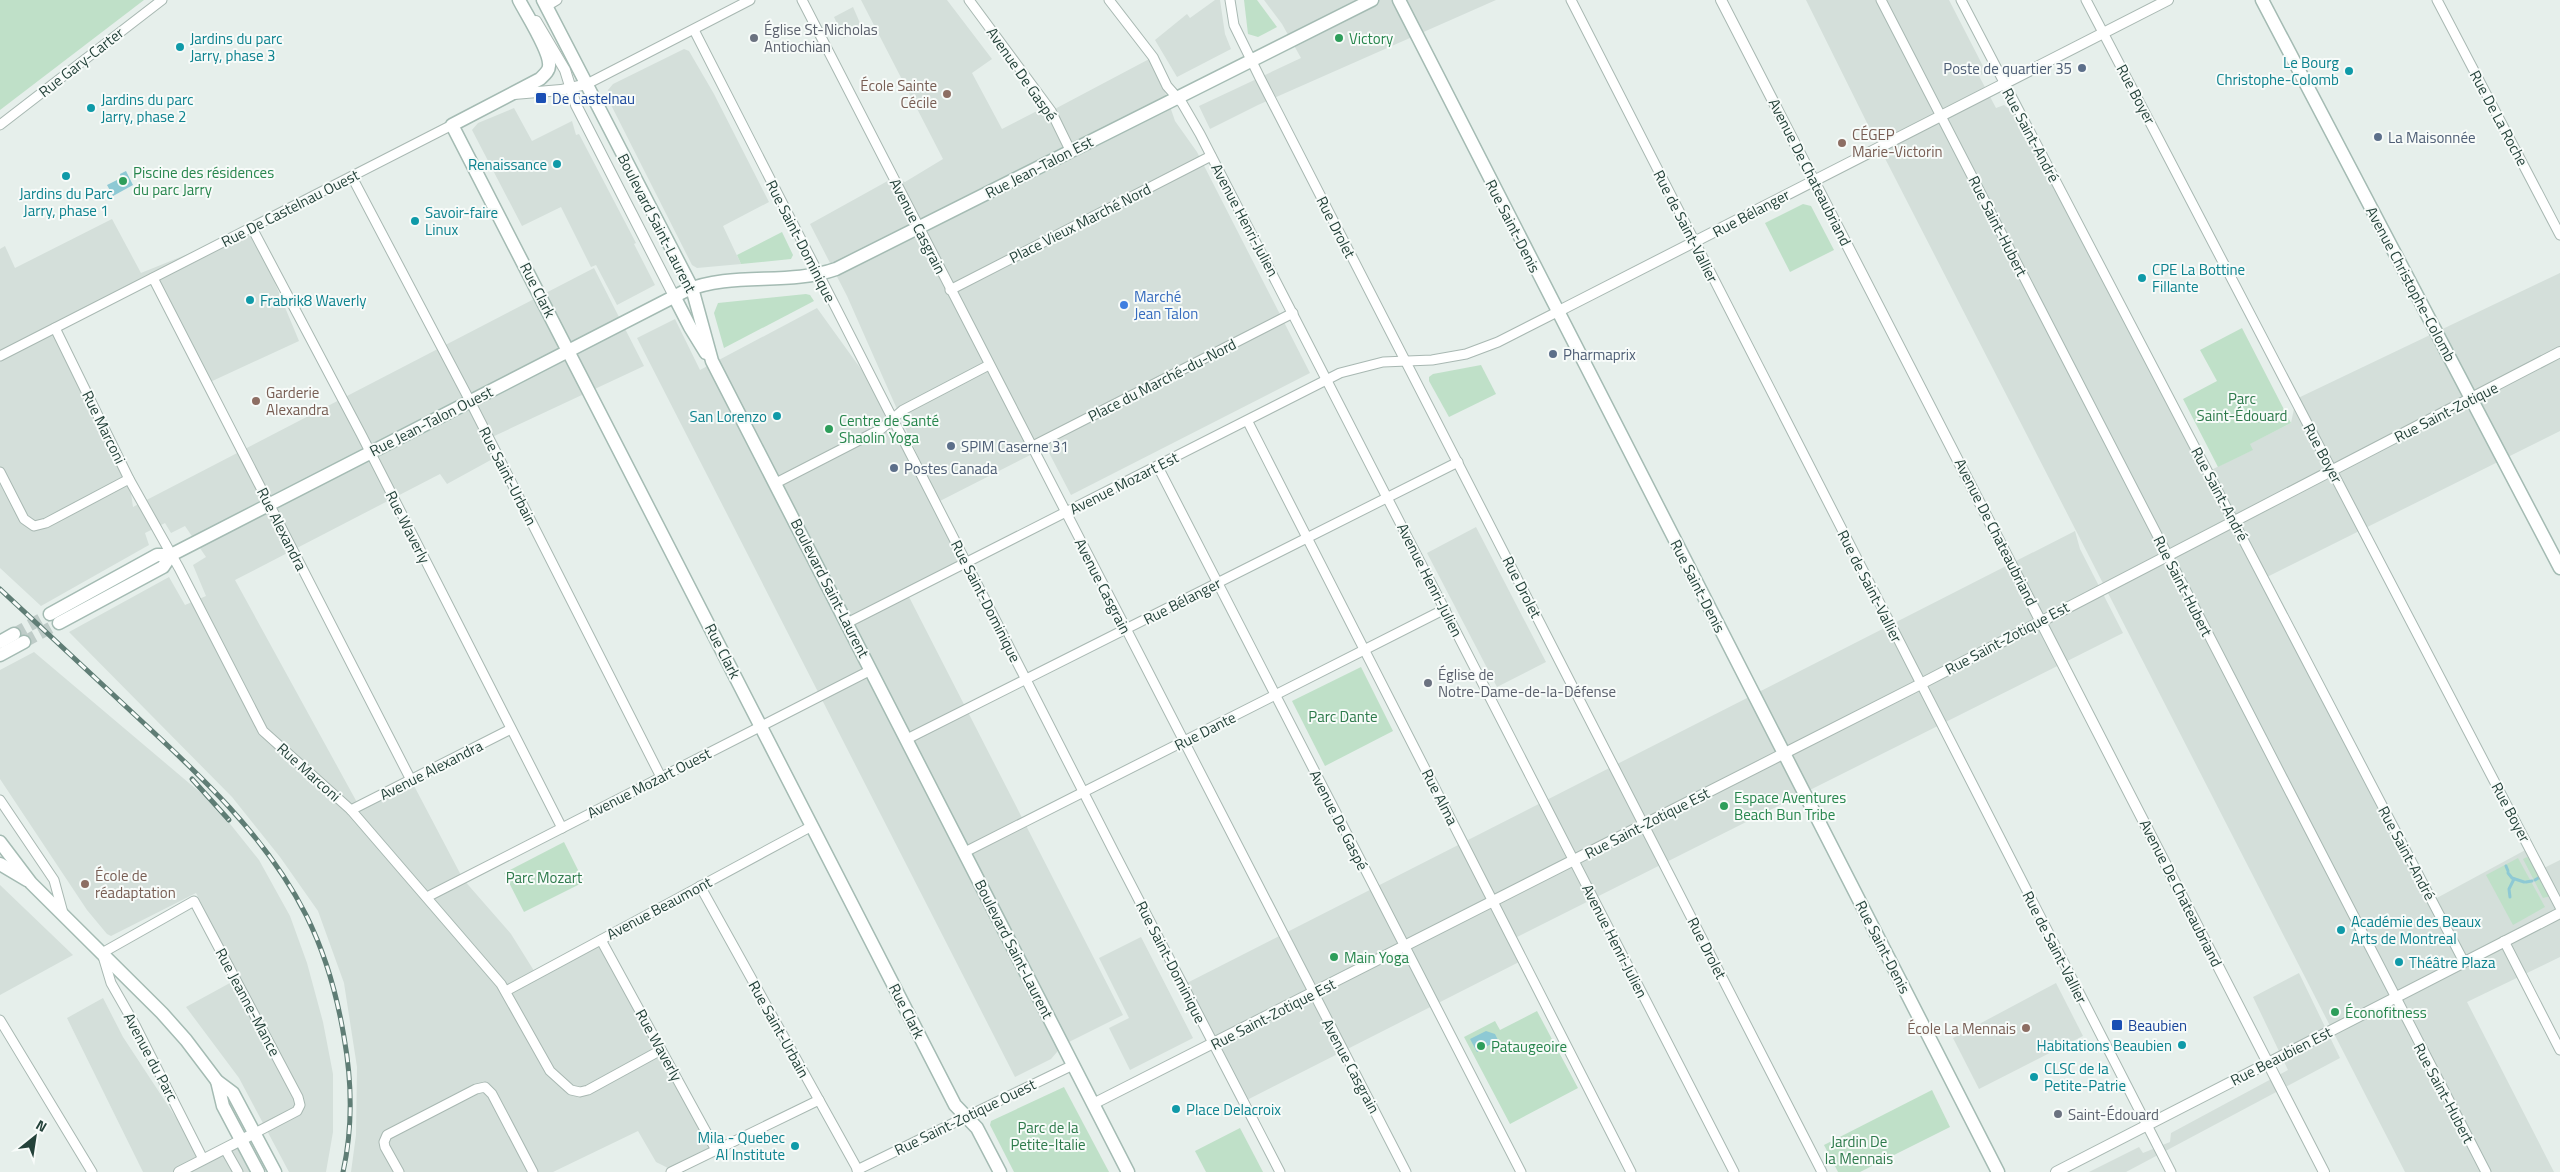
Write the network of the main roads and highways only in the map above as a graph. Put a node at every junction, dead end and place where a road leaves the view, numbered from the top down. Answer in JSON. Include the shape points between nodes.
{"nodes":[{"id":1,"x":1372,"y":0,"type":"edge"},
{"id":2,"x":1399,"y":0,"type":"edge"},
{"id":3,"x":2262,"y":0,"type":"edge"},
{"id":4,"x":549,"y":2,"type":"edge"},
{"id":5,"x":521,"y":5,"type":"edge"},
{"id":6,"x":510,"y":94,"type":"joint"},
{"id":7,"x":452,"y":125,"type":"joint"},
{"id":8,"x":692,"y":288,"type":"junction"},
{"id":9,"x":674,"y":296,"type":"junction"},
{"id":10,"x":569,"y":350,"type":"junction"},
{"id":11,"x":712,"y":361,"type":"junction"},
{"id":12,"x":2560,"y":568,"type":"edge"},
{"id":13,"x":55,"y":619,"type":"tunnel mouth"},
{"id":14,"x":0,"y":642,"type":"edge"},
{"id":15,"x":0,"y":655,"type":"edge"},
{"id":16,"x":0,"y":842,"type":"edge"},
{"id":17,"x":0,"y":864,"type":"edge"},
{"id":18,"x":31,"y":883,"type":"junction"},
{"id":19,"x":216,"y":1082,"type":"junction"},
{"id":20,"x":258,"y":1172,"type":"edge"},
{"id":21,"x":275,"y":1172,"type":"edge"},
{"id":22,"x":1000,"y":1172,"type":"edge"},
{"id":23,"x":1128,"y":1172,"type":"edge"},
{"id":24,"x":1998,"y":1172,"type":"edge"}],
"edges":[{"from":1,"to":8,"type":"main road","name":"Rue Jean-Talon Est","via":[[836,269],[818,274]]},
{"from":2,"to":24,"type":"main road","name":"Rue Saint-Denis"},
{"from":3,"to":12,"type":"main road","name":"Avenue Christophe-Colomb"},
{"from":4,"to":8,"type":"main road","name":"Boulevard Saint-Laurent","via":[[587,84]]},
{"from":5,"to":6,"type":"main road","name":"Boulevard Saint-Laurent","via":[[550,66],[540,79]]},
{"from":6,"to":7,"type":"main road","name":"Rue De Castelnau Ouest"},
{"from":7,"to":10,"type":"main road","name":"Rue Clark"},
{"from":8,"to":9,"type":"main road","name":"Rue Jean-Talon Ouest"},
{"from":8,"to":11,"type":"main road","name":"Boulevard Saint-Laurent"},
{"from":9,"to":10,"type":"main road","name":"Rue Jean-Talon Ouest"},
{"from":9,"to":11,"type":"main road"},
{"from":10,"to":13,"type":"main road","name":"Rue Jean-Talon Ouest","via":[[171,555],[157,555]]},
{"from":10,"to":22,"type":"main road","name":"Rue Clark","via":[[955,1105],[977,1128]]},
{"from":11,"to":23,"type":"main road","name":"Boulevard Saint-Laurent"},
{"from":14,"to":15,"type":"main road","via":[[19,638]]},
{"from":16,"to":18,"type":"main road","name":"Avenue du Parc"},
{"from":17,"to":18,"type":"main road","name":"Avenue du Parc"},
{"from":18,"to":19,"type":"main road","name":"Avenue du Parc","via":[[176,1028]]},
{"from":19,"to":20,"type":"main road","name":"Avenue du Parc","via":[[223,1106]]},
{"from":19,"to":21,"type":"main road","name":"Avenue du Parc","via":[[232,1093]]}]}
